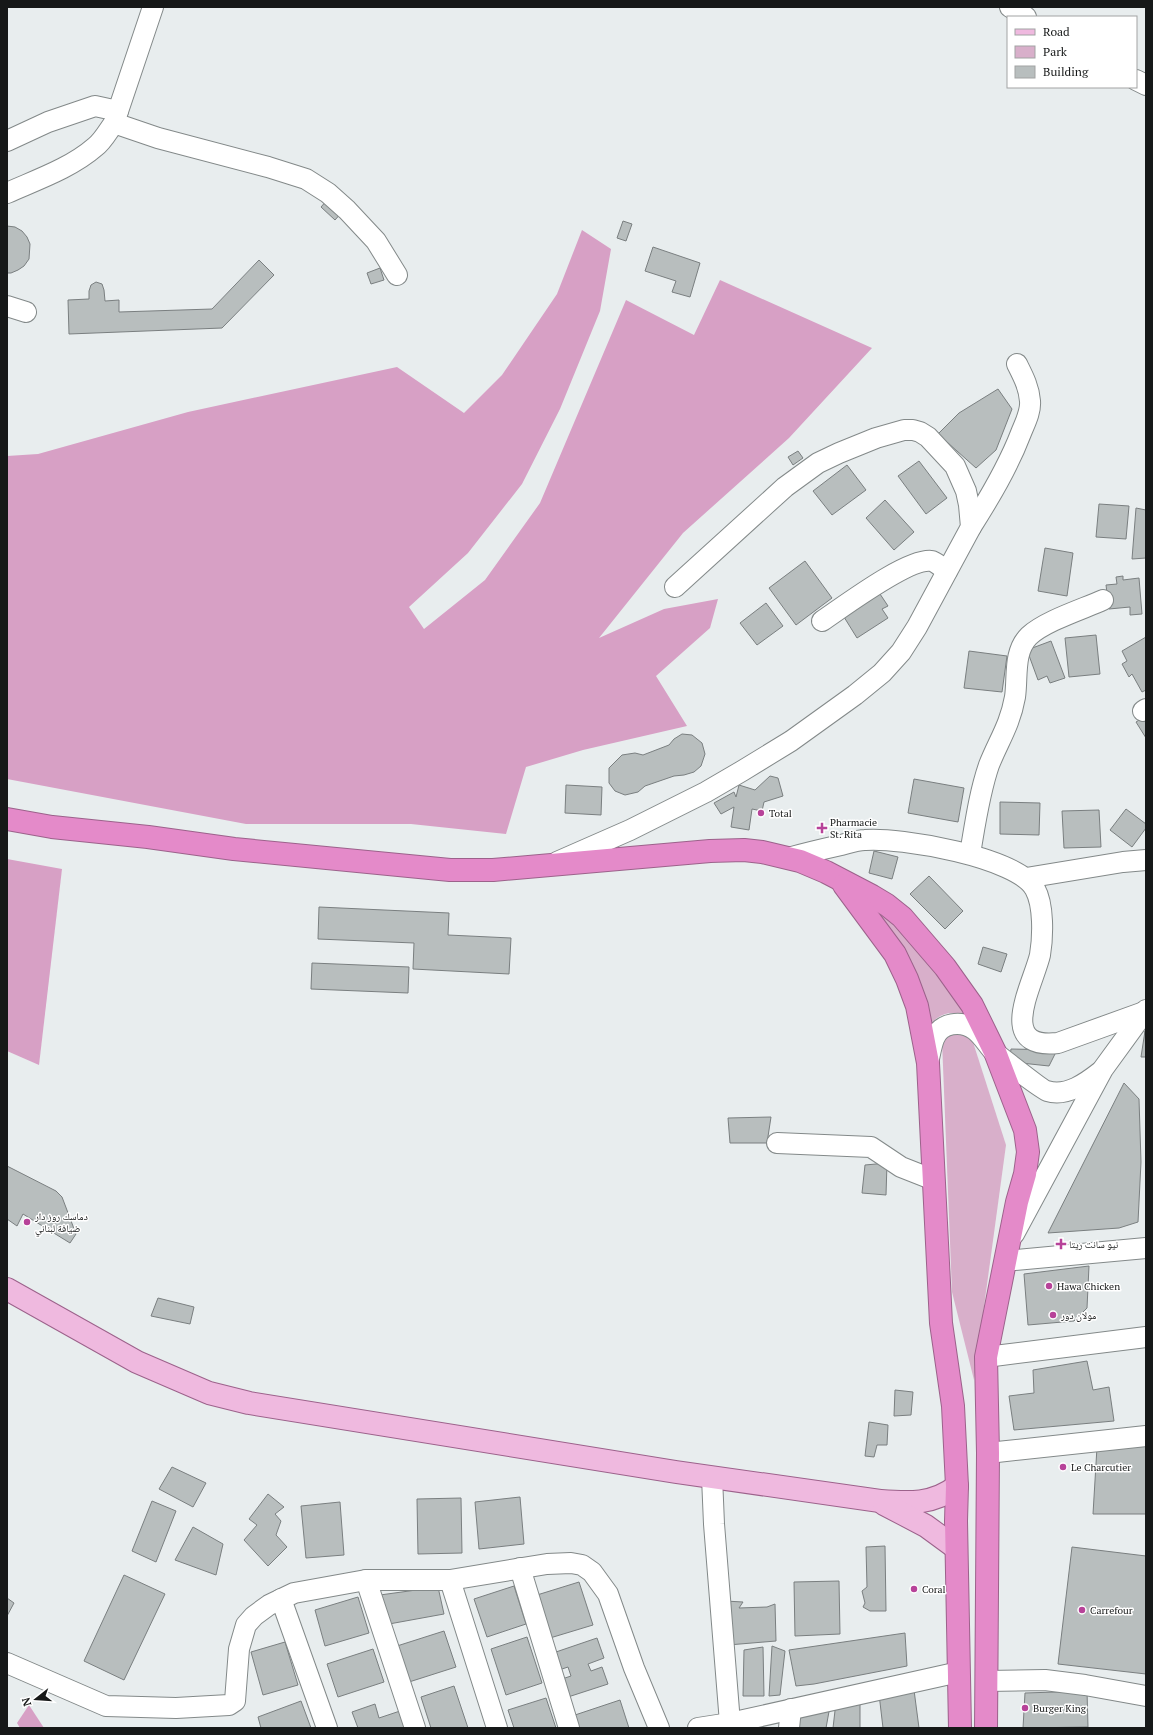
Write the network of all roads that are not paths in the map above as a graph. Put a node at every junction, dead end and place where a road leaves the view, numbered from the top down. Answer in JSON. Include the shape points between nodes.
{"nodes":[{"id":1,"x":153,"y":7,"type":"edge"},
{"id":2,"x":1010,"y":7,"type":"edge"},
{"id":3,"x":1024,"y":16,"type":"edge"},
{"id":4,"x":1137,"y":80,"type":"edge"},
{"id":5,"x":1146,"y":85,"type":"edge"},
{"id":6,"x":116,"y":117,"type":"junction"},
{"id":7,"x":7,"y":141,"type":"edge"},
{"id":8,"x":7,"y":193,"type":"edge"},
{"id":9,"x":397,"y":275,"type":"dead end"},
{"id":10,"x":7,"y":306,"type":"edge"},
{"id":11,"x":26,"y":312,"type":"dead end"},
{"id":12,"x":1017,"y":364,"type":"dead end"},
{"id":13,"x":971,"y":527,"type":"junction"},
{"id":14,"x":947,"y":572,"type":"junction"},
{"id":15,"x":676,"y":587,"type":"dead end"},
{"id":16,"x":1103,"y":600,"type":"dead end"},
{"id":17,"x":822,"y":621,"type":"dead end"},
{"id":18,"x":7,"y":819,"type":"edge"},
{"id":19,"x":970,"y":854,"type":"junction"},
{"id":20,"x":788,"y":858,"type":"junction"},
{"id":21,"x":1146,"y":860,"type":"edge"},
{"id":22,"x":551,"y":865,"type":"junction"},
{"id":23,"x":1026,"y":878,"type":"junction"},
{"id":24,"x":840,"y":879,"type":"junction"},
{"id":25,"x":1145,"y":1011,"type":"edge"},
{"id":26,"x":995,"y":1052,"type":"junction"},
{"id":27,"x":928,"y":1063,"type":"junction"},
{"id":28,"x":1103,"y":1069,"type":"junction"},
{"id":29,"x":777,"y":1143,"type":"dead end"},
{"id":30,"x":934,"y":1180,"type":"junction"},
{"id":31,"x":1146,"y":1248,"type":"edge"},
{"id":32,"x":1007,"y":1252,"type":"junction"},
{"id":33,"x":7,"y":1289,"type":"edge"},
{"id":34,"x":1146,"y":1337,"type":"edge"},
{"id":35,"x":986,"y":1357,"type":"junction"},
{"id":36,"x":1146,"y":1436,"type":"edge"},
{"id":37,"x":988,"y":1453,"type":"junction"},
{"id":38,"x":712,"y":1477,"type":"junction"},
{"id":39,"x":957,"y":1486,"type":"junction"},
{"id":40,"x":880,"y":1501,"type":"junction"},
{"id":41,"x":956,"y":1548,"type":"junction"},
{"id":42,"x":520,"y":1568,"type":"junction"},
{"id":43,"x":366,"y":1580,"type":"junction"},
{"id":44,"x":450,"y":1580,"type":"junction"},
{"id":45,"x":281,"y":1599,"type":"junction"},
{"id":46,"x":7,"y":1663,"type":"edge"},
{"id":47,"x":959,"y":1672,"type":"junction"},
{"id":48,"x":986,"y":1681,"type":"junction"},
{"id":49,"x":1146,"y":1696,"type":"edge"},
{"id":50,"x":790,"y":1719,"type":"edge"},
{"id":51,"x":730,"y":1723,"type":"junction"},
{"id":52,"x":327,"y":1728,"type":"edge"},
{"id":53,"x":415,"y":1728,"type":"edge"},
{"id":54,"x":497,"y":1728,"type":"edge"},
{"id":55,"x":569,"y":1728,"type":"edge"},
{"id":56,"x":659,"y":1728,"type":"edge"},
{"id":57,"x":698,"y":1728,"type":"edge"},
{"id":58,"x":960,"y":1728,"type":"edge"},
{"id":59,"x":986,"y":1728,"type":"edge"}],
"edges":[{"from":1,"to":6,"type":"street"},
{"from":2,"to":3,"type":"street"},
{"from":4,"to":5,"type":"street"},
{"from":6,"to":7,"type":"street","via":[[95,106],[48,122]]},
{"from":6,"to":8,"type":"street","via":[[96,147],[82,157]]},
{"from":6,"to":9,"type":"street","via":[[158,138],[306,179],[328,193],[347,210],[376,241]]},
{"from":10,"to":11,"type":"street"},
{"from":12,"to":13,"type":"street","via":[[1028,386],[1030,402],[1027,418],[1010,462]]},
{"from":13,"to":14,"type":"street"},
{"from":13,"to":15,"type":"street","via":[[966,491],[954,466],[928,437],[914,430],[904,430],[857,445],[814,467],[785,488]]},
{"from":14,"to":17,"type":"street","via":[[933,561],[916,563]]},
{"from":14,"to":22,"type":"street","via":[[901,652],[882,673],[856,695],[791,741],[706,792]]},
{"from":16,"to":19,"type":"street","via":[[1046,625],[1030,636],[1021,647],[1010,718],[984,782]]},
{"from":18,"to":22,"type":"highway","via":[[52,827],[234,849],[421,867],[493,870]]},
{"from":19,"to":20,"type":"street","via":[[871,839]]},
{"from":19,"to":23,"type":"street"},
{"from":20,"to":22,"type":"highway","via":[[744,850]]},
{"from":20,"to":24,"type":"highway"},
{"from":21,"to":23,"type":"street"},
{"from":23,"to":25,"type":"street","via":[[1036,889],[1041,907],[1042,931],[1040,954],[1023,1010],[1022,1020],[1026,1034],[1044,1044],[1058,1043]]},
{"from":24,"to":26,"type":"highway","via":[[887,906],[923,941],[972,1005]]},
{"from":24,"to":27,"type":"highway","via":[[902,966],[917,1006]]},
{"from":25,"to":28,"type":"street"},
{"from":26,"to":27,"type":"street","via":[[975,1030],[954,1023],[946,1026],[934,1038]]},
{"from":26,"to":28,"type":"street","via":[[1046,1091],[1057,1092],[1076,1088]]},
{"from":26,"to":32,"type":"highway","via":[[1025,1130],[1028,1152]]},
{"from":27,"to":30,"type":"highway"},
{"from":28,"to":32,"type":"street"},
{"from":29,"to":30,"type":"street","via":[[871,1147],[901,1167]]},
{"from":30,"to":39,"type":"highway","via":[[941,1323],[953,1406]]},
{"from":31,"to":32,"type":"street"},
{"from":32,"to":35,"type":"highway"},
{"from":33,"to":38,"type":"main road","via":[[137,1362],[209,1393],[323,1416]]},
{"from":34,"to":35,"type":"street"},
{"from":35,"to":37,"type":"highway"},
{"from":36,"to":37,"type":"street"},
{"from":37,"to":48,"type":"highway"},
{"from":38,"to":40,"type":"main road"},
{"from":38,"to":51,"type":"street"},
{"from":39,"to":40,"type":"main road","via":[[941,1497],[926,1501]]},
{"from":39,"to":41,"type":"highway"},
{"from":40,"to":41,"type":"main road","via":[[926,1526]]},
{"from":41,"to":47,"type":"highway"},
{"from":42,"to":44,"type":"street"},
{"from":42,"to":55,"type":"street"},
{"from":42,"to":56,"type":"street","via":[[571,1563],[582,1565],[599,1580],[608,1594],[634,1668]]},
{"from":43,"to":44,"type":"street"},
{"from":43,"to":45,"type":"street","via":[[294,1593]]},
{"from":43,"to":53,"type":"street"},
{"from":44,"to":54,"type":"street"},
{"from":45,"to":46,"type":"street","via":[[254,1616],[246,1625],[239,1649],[235,1701],[229,1705],[176,1708],[106,1706]]},
{"from":45,"to":52,"type":"street"},
{"from":47,"to":50,"type":"street"},
{"from":47,"to":58,"type":"highway"},
{"from":48,"to":49,"type":"street","via":[[1045,1680]]},
{"from":48,"to":59,"type":"highway"},
{"from":50,"to":51,"type":"street"},
{"from":51,"to":57,"type":"street"}]}
